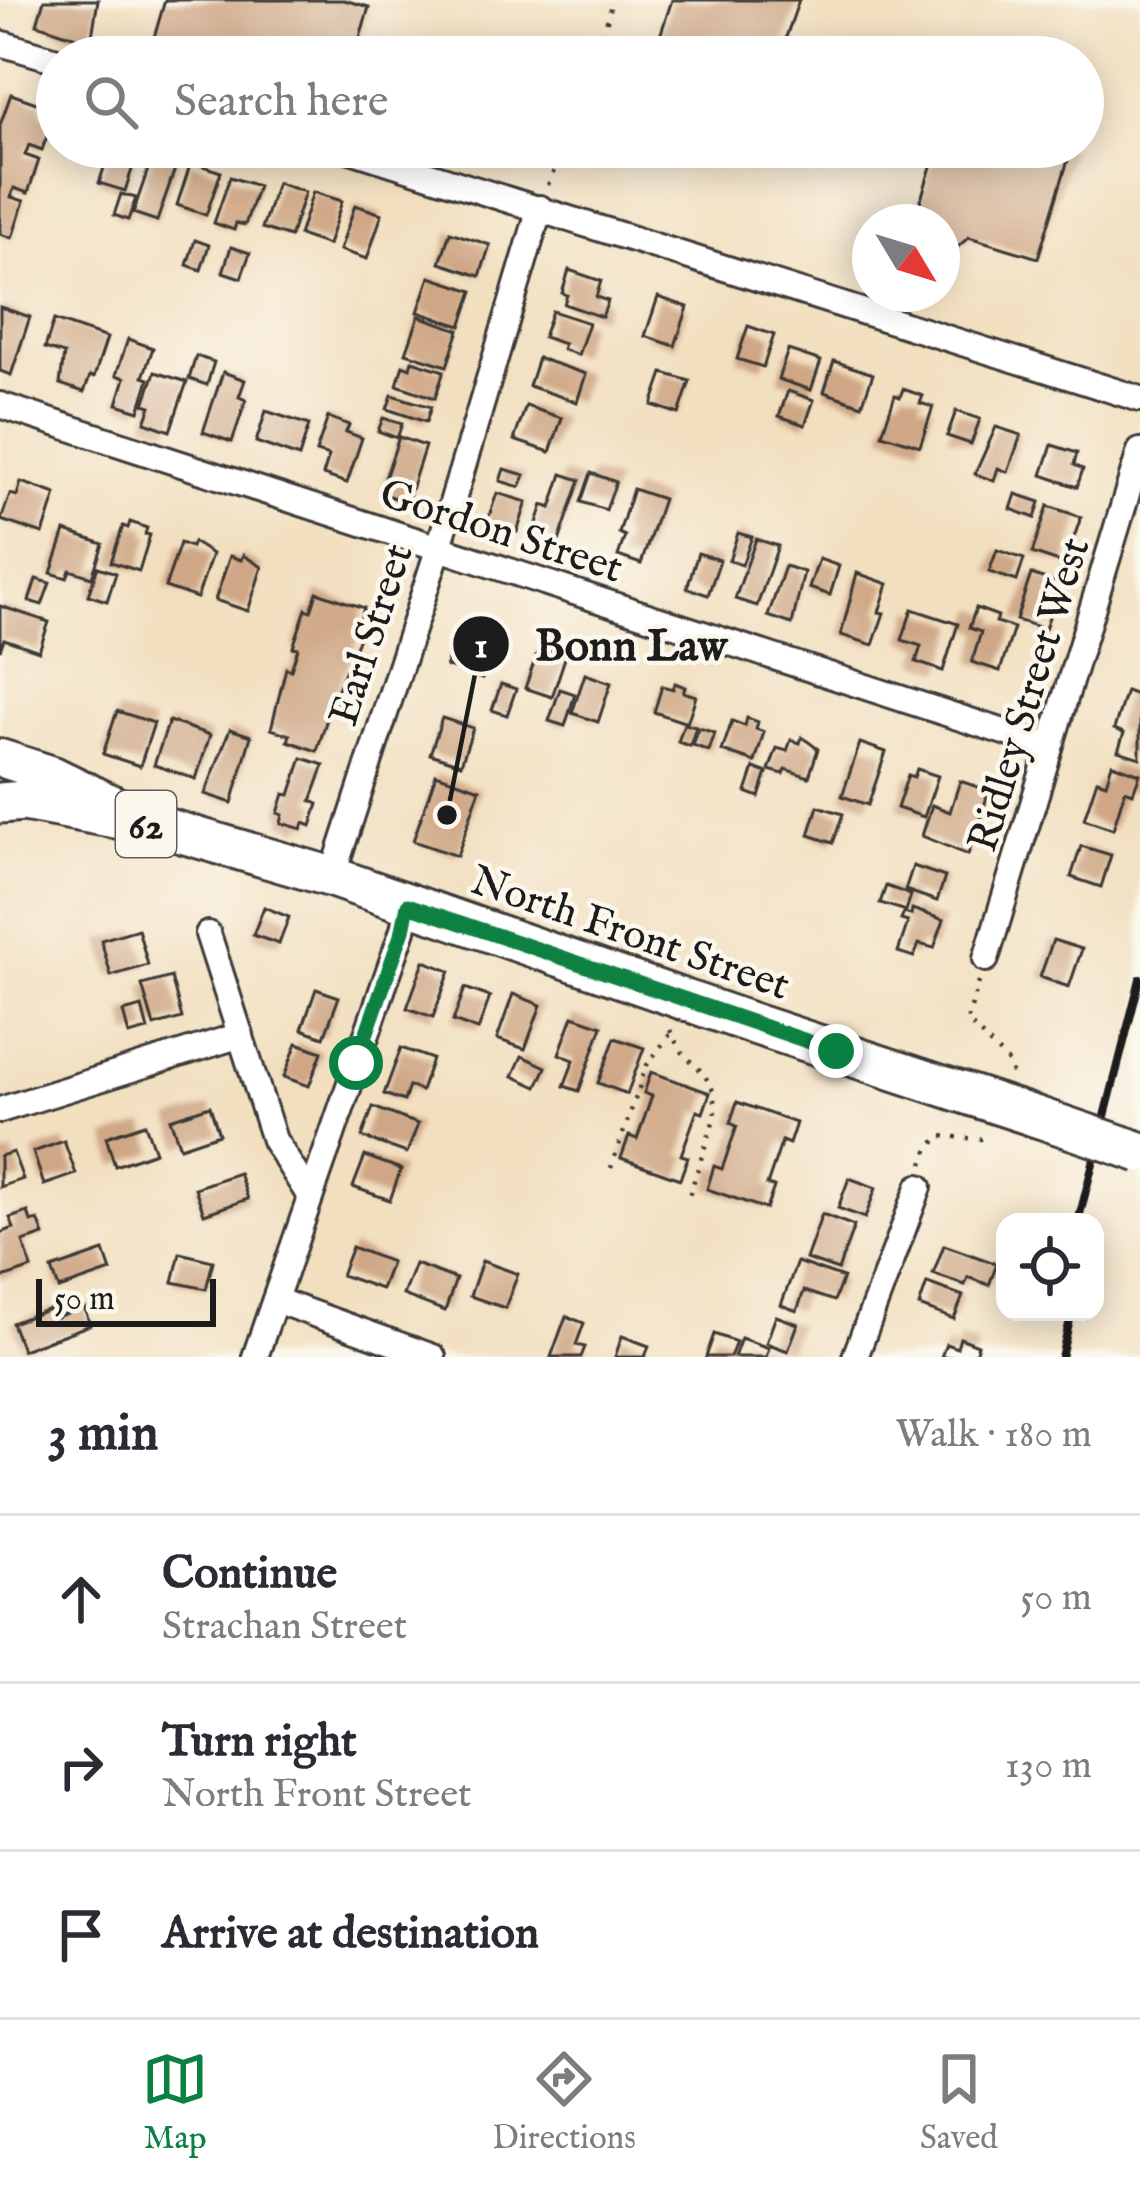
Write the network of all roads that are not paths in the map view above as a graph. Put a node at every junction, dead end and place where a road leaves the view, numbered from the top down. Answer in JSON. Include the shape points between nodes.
{"nodes":[{"id":1,"x":0,"y":43,"type":"edge"},
{"id":2,"x":36,"y":54,"type":"edge"},
{"id":3,"x":409,"y":168,"type":"edge"},
{"id":4,"x":539,"y":208,"type":"junction"},
{"id":5,"x":1140,"y":399,"type":"edge"},
{"id":6,"x":0,"y":405,"type":"edge"},
{"id":7,"x":1140,"y":451,"type":"edge"},
{"id":8,"x":438,"y":550,"type":"junction"},
{"id":9,"x":1050,"y":747,"type":"junction"},
{"id":10,"x":0,"y":758,"type":"edge"},
{"id":11,"x":0,"y":803,"type":"edge"},
{"id":12,"x":57,"y":809,"type":"junction"},
{"id":13,"x":158,"y":826,"type":"junction"},
{"id":14,"x":0,"y":831,"type":"edge"},
{"id":15,"x":332,"y":877,"type":"junction"},
{"id":16,"x":408,"y":905,"type":"junction"},
{"id":17,"x":208,"y":934,"type":"dead end"},
{"id":18,"x":986,"y":959,"type":"road end"},
{"id":19,"x":241,"y":1035,"type":"junction"},
{"id":20,"x":0,"y":1110,"type":"edge"},
{"id":21,"x":1140,"y":1152,"type":"edge"},
{"id":22,"x":919,"y":1187,"type":"road end"},
{"id":23,"x":309,"y":1195,"type":"junction"},
{"id":24,"x":275,"y":1300,"type":"junction"},
{"id":25,"x":255,"y":1357,"type":"edge"},
{"id":26,"x":433,"y":1357,"type":"edge"},
{"id":27,"x":855,"y":1357,"type":"edge"}],
"edges":[{"from":1,"to":2,"type":"street"},
{"from":3,"to":4,"type":"street"},
{"from":4,"to":5,"type":"street"},
{"from":4,"to":8,"type":"street","name":"Earl Street"},
{"from":6,"to":8,"type":"street","name":"Gordon Street"},
{"from":7,"to":9,"type":"street","name":"Ridley Street West"},
{"from":8,"to":9,"type":"street","name":"Gordon Street"},
{"from":8,"to":15,"type":"street","name":"Earl Street"},
{"from":9,"to":18,"type":"street","name":"Ridley Street West"},
{"from":10,"to":13,"type":"street","name":"North Front Street"},
{"from":11,"to":12,"type":"main road","number":"62"},
{"from":12,"to":13,"type":"main road","name":"North Front Street","number":"62"},
{"from":12,"to":14,"type":"main road","number":"62"},
{"from":13,"to":15,"type":"main road","name":"North Front Street","number":"62"},
{"from":15,"to":16,"type":"main road","name":"North Front Street","number":"62"},
{"from":16,"to":21,"type":"main road","name":"North Front Street","number":"62","bridge":true},
{"from":16,"to":23,"type":"street"},
{"from":17,"to":19,"type":"street"},
{"from":19,"to":20,"type":"street"},
{"from":19,"to":23,"type":"street","via":[[274,1140]]},
{"from":22,"to":27,"type":"street"},
{"from":23,"to":24,"type":"street"},
{"from":24,"to":25,"type":"street"},
{"from":24,"to":26,"type":"street"}]}
